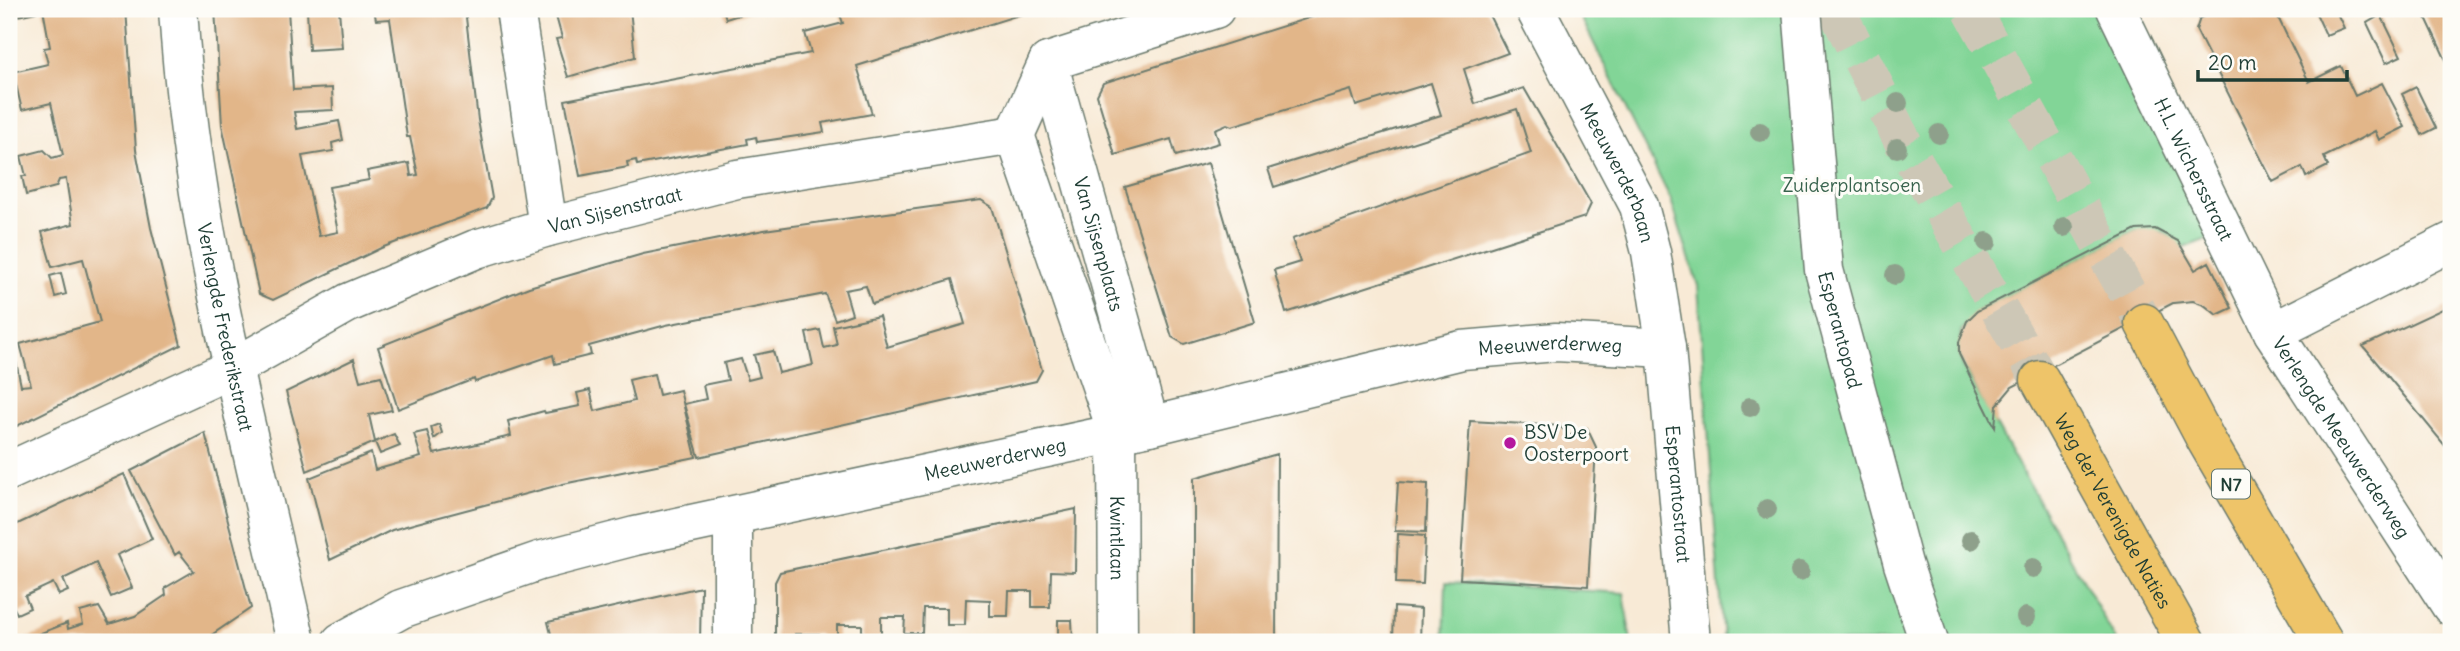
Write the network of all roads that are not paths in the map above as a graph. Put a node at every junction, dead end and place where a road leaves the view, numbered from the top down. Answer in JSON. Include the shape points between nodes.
{"nodes":[{"id":1,"x":178,"y":9,"type":"edge"},
{"id":2,"x":515,"y":9,"type":"edge"},
{"id":3,"x":1215,"y":9,"type":"edge"},
{"id":4,"x":1535,"y":9,"type":"edge"},
{"id":5,"x":1802,"y":9,"type":"edge"},
{"id":6,"x":2116,"y":9,"type":"edge"},
{"id":7,"x":1048,"y":62,"type":"junction"},
{"id":8,"x":1015,"y":135,"type":"junction"},
{"id":9,"x":548,"y":227,"type":"junction"},
{"id":10,"x":2451,"y":242,"type":"edge"},
{"id":11,"x":2144,"y":323,"type":"tunnel mouth"},
{"id":12,"x":2273,"y":332,"type":"junction"},
{"id":13,"x":1666,"y":348,"type":"junction"},
{"id":14,"x":235,"y":367,"type":"junction"},
{"id":15,"x":2040,"y":380,"type":"tunnel mouth"},
{"id":16,"x":1133,"y":429,"type":"junction"},
{"id":17,"x":9,"y":471,"type":"edge"},
{"id":18,"x":733,"y":518,"type":"junction"},
{"id":19,"x":2451,"y":606,"type":"edge"},
{"id":20,"x":296,"y":642,"type":"edge"},
{"id":21,"x":341,"y":642,"type":"edge"},
{"id":22,"x":733,"y":642,"type":"edge"},
{"id":23,"x":1118,"y":642,"type":"edge"},
{"id":24,"x":1691,"y":642,"type":"edge"},
{"id":25,"x":1929,"y":642,"type":"edge"},
{"id":26,"x":2186,"y":642,"type":"edge"},
{"id":27,"x":2323,"y":642,"type":"edge"}],
"edges":[{"from":1,"to":14,"type":"street","name":"Verlengde Frederikstraat","via":[[193,170]]},
{"from":2,"to":9,"type":"street"},
{"from":3,"to":7,"type":"street"},
{"from":4,"to":13,"type":"street","name":"Meeuwerderbaan","via":[[1639,206]]},
{"from":5,"to":25,"type":"street","name":"Esperantopad","via":[[1824,270],[1903,564]]},
{"from":6,"to":12,"type":"street","name":"H.L. Wichersstraat"},
{"from":7,"to":8,"type":"street"},
{"from":7,"to":16,"type":"street","name":"Van Sijsenplaats"},
{"from":8,"to":9,"type":"street","name":"Van Sijsenstraat","via":[[737,179]]},
{"from":8,"to":16,"type":"street"},
{"from":9,"to":14,"type":"street","name":"Van Sijsenstraat","via":[[407,276],[348,303]]},
{"from":10,"to":12,"type":"street","name":"Verlengde Meeuwerderweg"},
{"from":11,"to":27,"type":"highway","number":"N7"},
{"from":12,"to":19,"type":"street","name":"Verlengde Meeuwerderweg"},
{"from":13,"to":16,"type":"street","name":"Meeuwerderweg","via":[[1556,342],[1462,350]]},
{"from":13,"to":24,"type":"street","name":"Esperantostraat"},
{"from":14,"to":17,"type":"street","name":"Van Sijsenstraat"},
{"from":14,"to":20,"type":"street","name":"Verlengde Frederikstraat"},
{"from":15,"to":26,"type":"highway","name":"Weg der Verenigde Naties"},
{"from":16,"to":18,"type":"street","name":"Meeuwerderweg"},
{"from":16,"to":23,"type":"street","name":"Kwintlaan"},
{"from":18,"to":21,"type":"street","name":"Meeuwerderweg","via":[[635,536],[527,565],[401,609]]},
{"from":18,"to":22,"type":"street"}]}
